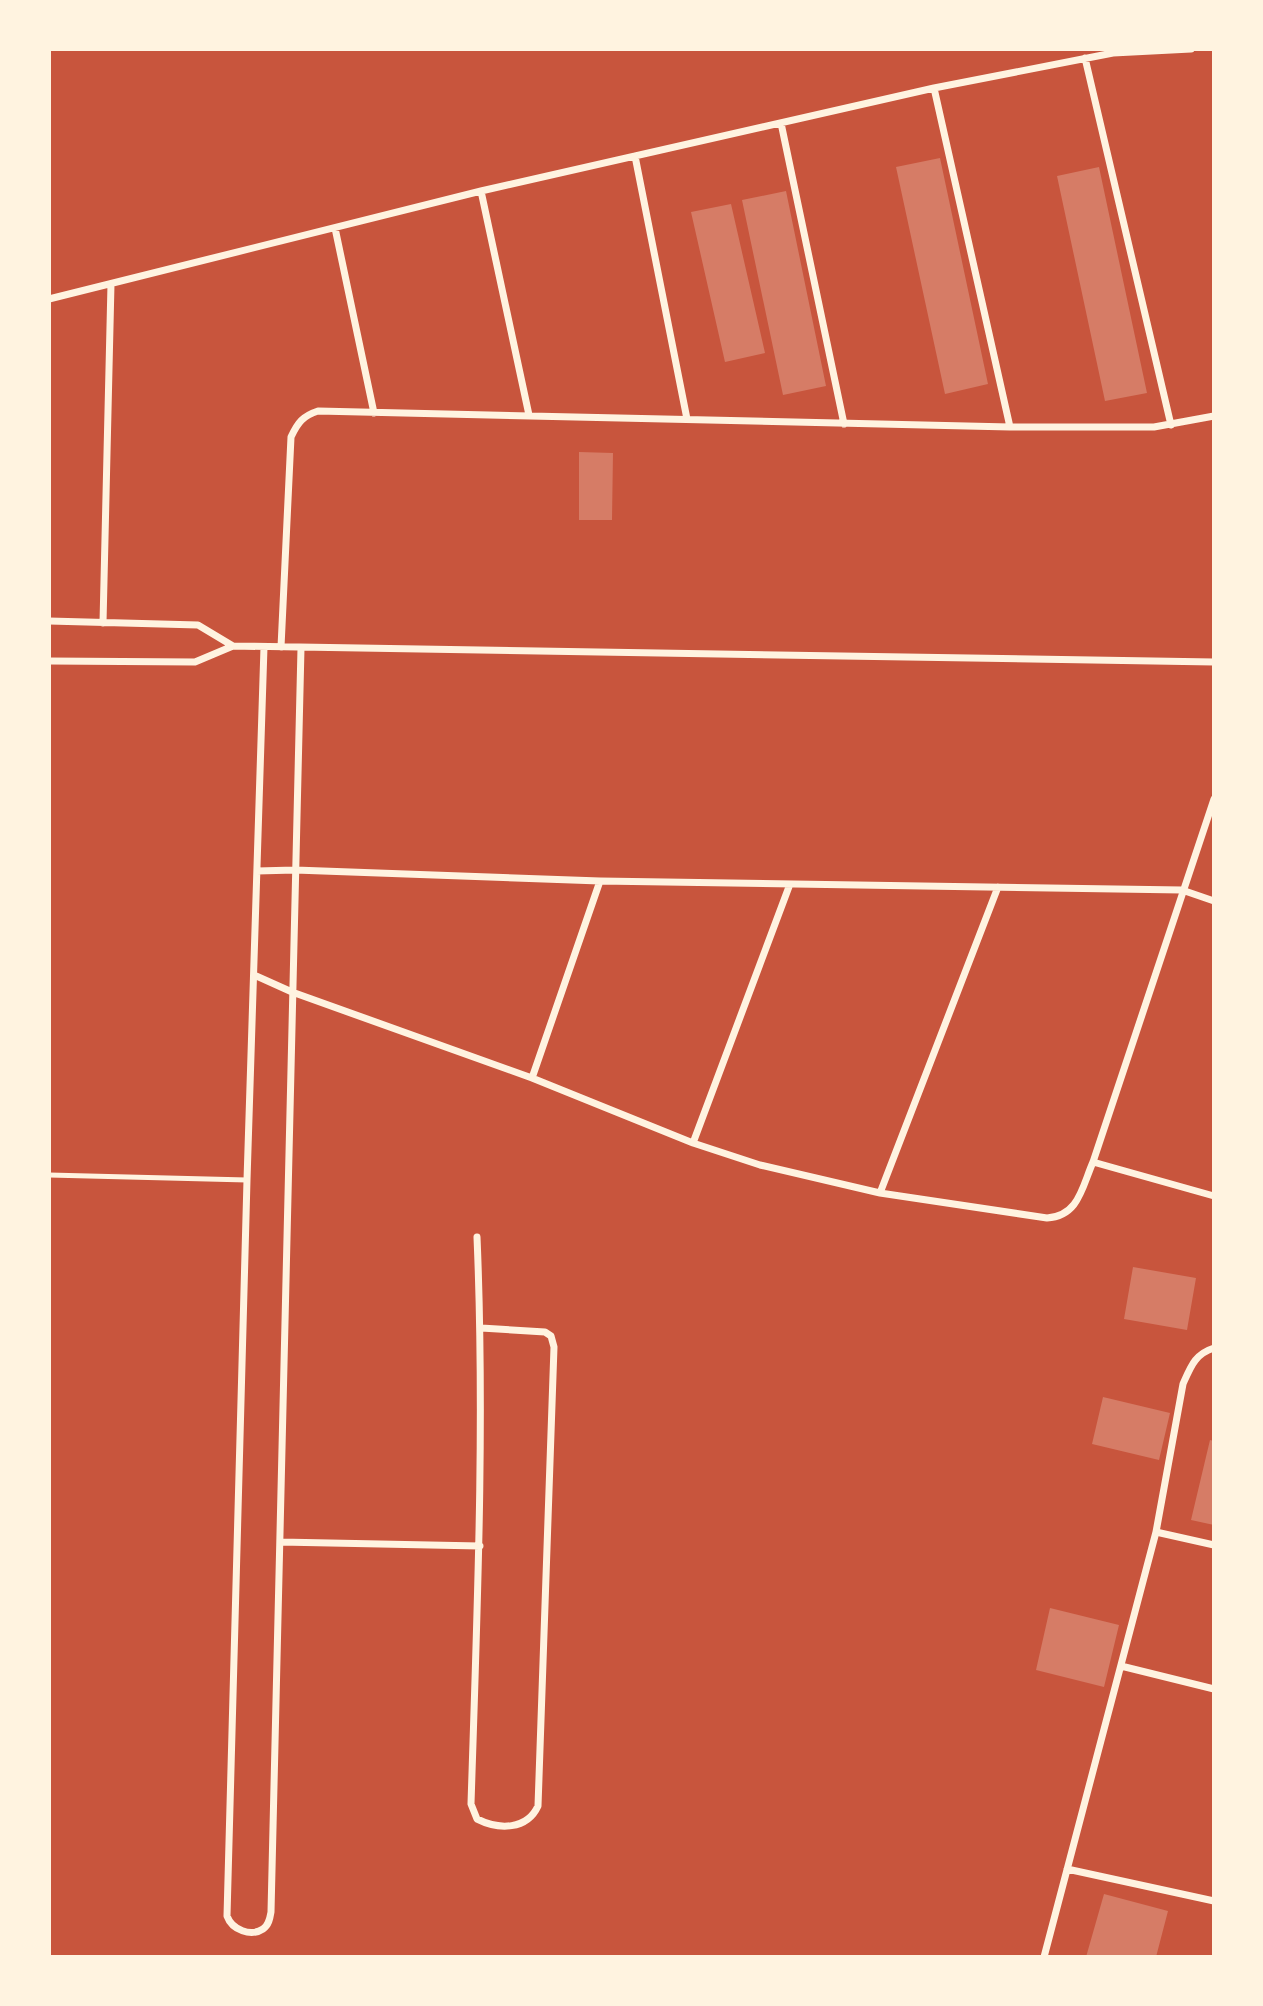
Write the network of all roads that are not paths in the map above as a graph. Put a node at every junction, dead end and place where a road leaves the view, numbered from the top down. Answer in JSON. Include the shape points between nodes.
{"nodes":[{"id":1,"x":1191,"y":49,"type":"edge"},
{"id":2,"x":1085,"y":58,"type":"junction"},
{"id":3,"x":934,"y":88,"type":"junction"},
{"id":4,"x":781,"y":123,"type":"junction"},
{"id":5,"x":635,"y":156,"type":"junction"},
{"id":6,"x":481,"y":191,"type":"junction"},
{"id":7,"x":335,"y":228,"type":"junction"},
{"id":8,"x":111,"y":284,"type":"junction"},
{"id":9,"x":49,"y":299,"type":"edge"},
{"id":10,"x":374,"y":413,"type":"junction"},
{"id":11,"x":529,"y":415,"type":"junction"},
{"id":12,"x":1214,"y":416,"type":"edge"},
{"id":13,"x":687,"y":419,"type":"junction"},
{"id":14,"x":844,"y":424,"type":"junction"},
{"id":15,"x":1171,"y":425,"type":"junction"},
{"id":16,"x":1010,"y":427,"type":"junction"},
{"id":17,"x":49,"y":621,"type":"edge"},
{"id":18,"x":103,"y":623,"type":"junction"},
{"id":19,"x":233,"y":646,"type":"junction"},
{"id":20,"x":264,"y":647,"type":"junction"},
{"id":21,"x":281,"y":647,"type":"junction"},
{"id":22,"x":301,"y":648,"type":"junction"},
{"id":23,"x":49,"y":661,"type":"edge"},
{"id":24,"x":1214,"y":662,"type":"edge"},
{"id":25,"x":1214,"y":799,"type":"edge"},
{"id":26,"x":295,"y":870,"type":"junction"},
{"id":27,"x":257,"y":872,"type":"junction"},
{"id":28,"x":600,"y":881,"type":"junction"},
{"id":29,"x":789,"y":884,"type":"junction"},
{"id":30,"x":999,"y":887,"type":"junction"},
{"id":31,"x":1182,"y":890,"type":"junction"},
{"id":32,"x":1214,"y":901,"type":"edge"},
{"id":33,"x":254,"y":975,"type":"junction"},
{"id":34,"x":292,"y":992,"type":"junction"},
{"id":35,"x":532,"y":1078,"type":"junction"},
{"id":36,"x":693,"y":1143,"type":"junction"},
{"id":37,"x":1093,"y":1162,"type":"junction"},
{"id":38,"x":49,"y":1175,"type":"edge"},
{"id":39,"x":247,"y":1180,"type":"junction"},
{"id":40,"x":880,"y":1193,"type":"junction"},
{"id":41,"x":1214,"y":1196,"type":"edge"},
{"id":42,"x":477,"y":1237,"type":"dead end"},
{"id":43,"x":481,"y":1328,"type":"junction"},
{"id":44,"x":1214,"y":1348,"type":"edge"},
{"id":45,"x":1156,"y":1532,"type":"junction"},
{"id":46,"x":280,"y":1542,"type":"junction"},
{"id":47,"x":1214,"y":1545,"type":"edge"},
{"id":48,"x":480,"y":1546,"type":"junction"},
{"id":49,"x":1121,"y":1666,"type":"junction"},
{"id":50,"x":1214,"y":1689,"type":"edge"},
{"id":51,"x":1067,"y":1869,"type":"junction"},
{"id":52,"x":1214,"y":1901,"type":"edge"},
{"id":53,"x":1044,"y":1957,"type":"edge"}],
"edges":[{"from":1,"to":2,"type":"street"},
{"from":2,"to":3,"type":"street"},
{"from":2,"to":15,"type":"street"},
{"from":3,"to":4,"type":"street"},
{"from":3,"to":16,"type":"street"},
{"from":4,"to":5,"type":"street"},
{"from":4,"to":14,"type":"street"},
{"from":5,"to":6,"type":"street"},
{"from":5,"to":13,"type":"street"},
{"from":6,"to":7,"type":"street"},
{"from":6,"to":11,"type":"street"},
{"from":7,"to":8,"type":"street"},
{"from":7,"to":10,"type":"street"},
{"from":8,"to":9,"type":"street"},
{"from":8,"to":18,"type":"street"},
{"from":10,"to":11,"type":"street"},
{"from":10,"to":21,"type":"street","via":[[318,411],[305,415],[294,430]]},
{"from":11,"to":13,"type":"street"},
{"from":12,"to":15,"type":"street"},
{"from":13,"to":14,"type":"street"},
{"from":14,"to":16,"type":"street"},
{"from":15,"to":16,"type":"street"},
{"from":17,"to":18,"type":"street"},
{"from":18,"to":19,"type":"street","via":[[198,625]]},
{"from":19,"to":20,"type":"street"},
{"from":19,"to":23,"type":"street","via":[[195,662]]},
{"from":20,"to":21,"type":"street"},
{"from":20,"to":27,"type":"street"},
{"from":21,"to":22,"type":"street"},
{"from":22,"to":24,"type":"street"},
{"from":22,"to":26,"type":"street"},
{"from":25,"to":31,"type":"street"},
{"from":26,"to":27,"type":"street"},
{"from":26,"to":28,"type":"street"},
{"from":26,"to":34,"type":"street"},
{"from":27,"to":33,"type":"street"},
{"from":28,"to":29,"type":"street"},
{"from":28,"to":35,"type":"street"},
{"from":29,"to":30,"type":"street"},
{"from":29,"to":36,"type":"street"},
{"from":30,"to":31,"type":"street"},
{"from":30,"to":40,"type":"street"},
{"from":31,"to":32,"type":"street"},
{"from":31,"to":37,"type":"street"},
{"from":33,"to":34,"type":"street"},
{"from":33,"to":39,"type":"street"},
{"from":34,"to":35,"type":"street"},
{"from":34,"to":46,"type":"street"},
{"from":35,"to":36,"type":"street"},
{"from":36,"to":40,"type":"street","via":[[760,1165]]},
{"from":37,"to":40,"type":"street","via":[[1075,1204],[1059,1217]]},
{"from":37,"to":41,"type":"street"},
{"from":38,"to":39,"type":"lane"},
{"from":39,"to":46,"type":"street","via":[[228,1916],[237,1930],[247,1932],[263,1928],[271,1912]]},
{"from":42,"to":43,"type":"street"},
{"from":43,"to":48,"type":"street"},
{"from":43,"to":48,"type":"street","via":[[545,1332],[554,1347],[538,1806],[527,1822],[519,1825],[489,1825],[477,1819],[471,1804]]},
{"from":44,"to":45,"type":"street","via":[[1192,1362],[1183,1384]]},
{"from":45,"to":47,"type":"street"},
{"from":45,"to":49,"type":"street"},
{"from":46,"to":48,"type":"street"},
{"from":49,"to":50,"type":"street"},
{"from":49,"to":51,"type":"street"},
{"from":51,"to":52,"type":"street"},
{"from":51,"to":53,"type":"street"}]}
